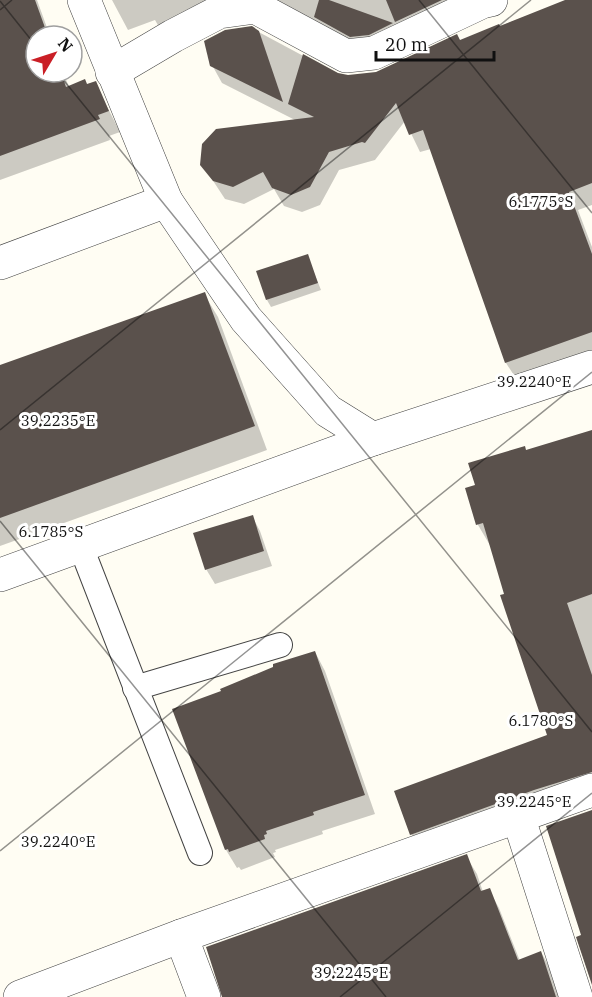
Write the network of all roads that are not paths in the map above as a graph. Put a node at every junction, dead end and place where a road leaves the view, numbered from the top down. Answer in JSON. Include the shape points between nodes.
{"nodes":[{"id":1,"x":84,"y":0,"type":"edge"},
{"id":2,"x":491,"y":0,"type":"edge"},
{"id":3,"x":112,"y":72,"type":"junction"},
{"id":4,"x":166,"y":201,"type":"junction"},
{"id":5,"x":0,"y":263,"type":"edge"},
{"id":6,"x":592,"y":367,"type":"edge"},
{"id":7,"x":373,"y":440,"type":"junction"},
{"id":8,"x":81,"y":547,"type":"junction"},
{"id":9,"x":0,"y":575,"type":"edge"},
{"id":10,"x":280,"y":645,"type":"dead end"},
{"id":11,"x":135,"y":688,"type":"junction"},
{"id":12,"x":592,"y":790,"type":"edge"},
{"id":13,"x":518,"y":816,"type":"junction"},
{"id":14,"x":200,"y":853,"type":"dead end"},
{"id":15,"x":181,"y":936,"type":"junction"},
{"id":16,"x":20,"y":997,"type":"edge"},
{"id":17,"x":204,"y":997,"type":"edge"},
{"id":18,"x":576,"y":997,"type":"edge"}],
"edges":[{"from":1,"to":3,"type":"street"},
{"from":2,"to":3,"type":"street","via":[[374,53],[346,56],[255,7],[219,12]]},
{"from":3,"to":4,"type":"street"},
{"from":4,"to":5,"type":"street"},
{"from":4,"to":7,"type":"street","via":[[246,319],[328,411]]},
{"from":6,"to":7,"type":"street"},
{"from":7,"to":8,"type":"street"},
{"from":8,"to":9,"type":"street"},
{"from":8,"to":11,"type":"lane"},
{"from":10,"to":11,"type":"lane"},
{"from":11,"to":14,"type":"lane"},
{"from":12,"to":13,"type":"street"},
{"from":13,"to":15,"type":"street"},
{"from":13,"to":18,"type":"street"},
{"from":15,"to":16,"type":"street"},
{"from":15,"to":17,"type":"street"}]}
